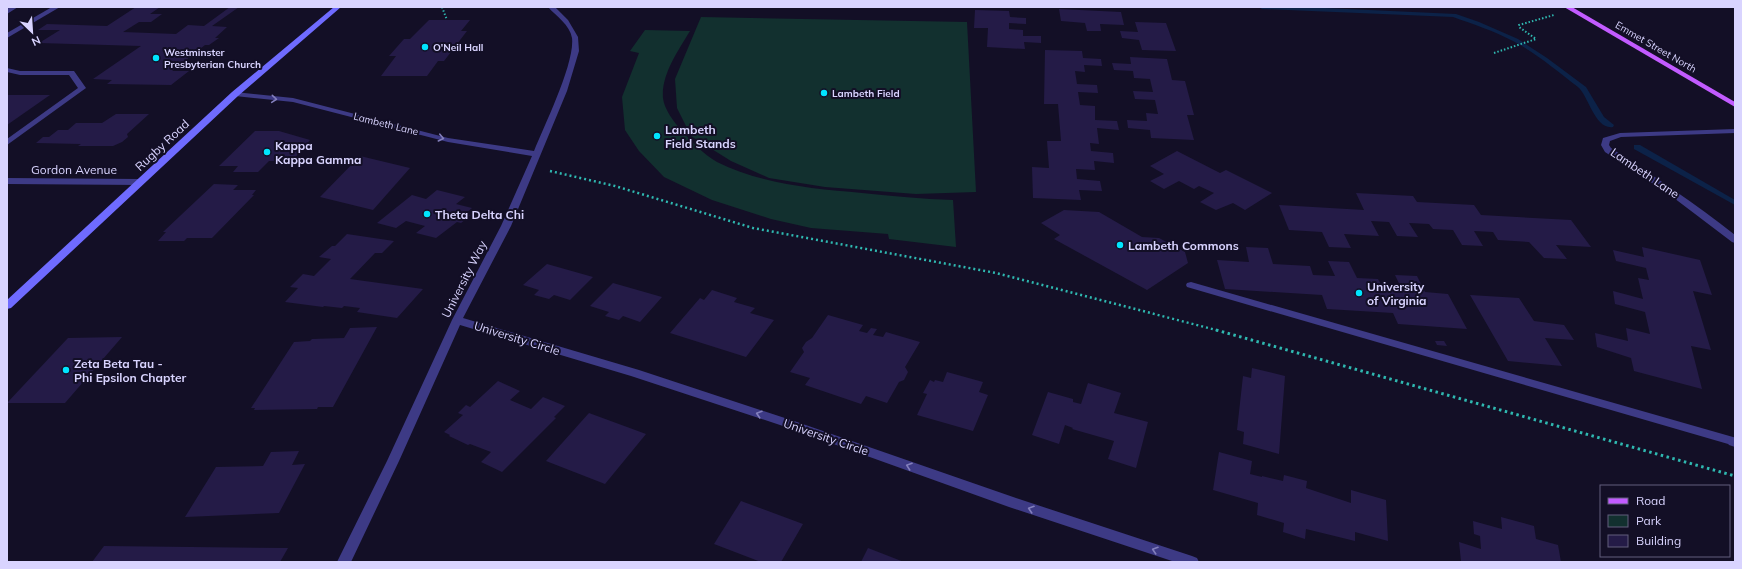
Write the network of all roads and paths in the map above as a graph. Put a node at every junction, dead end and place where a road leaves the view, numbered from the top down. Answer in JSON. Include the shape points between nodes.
{"nodes":[{"id":1,"x":15,"y":7,"type":"edge"},
{"id":2,"x":57,"y":7,"type":"edge"},
{"id":3,"x":338,"y":7,"type":"edge"},
{"id":4,"x":442,"y":7,"type":"edge"},
{"id":5,"x":551,"y":7,"type":"edge"},
{"id":6,"x":1567,"y":7,"type":"edge"},
{"id":7,"x":7,"y":12,"type":"edge"},
{"id":8,"x":1558,"y":14,"type":"dead end"},
{"id":9,"x":447,"y":20,"type":"dead end"},
{"id":10,"x":7,"y":36,"type":"edge"},
{"id":11,"x":1494,"y":53,"type":"dead end"},
{"id":12,"x":7,"y":70,"type":"edge"},
{"id":13,"x":235,"y":94,"type":"junction"},
{"id":14,"x":1735,"y":105,"type":"edge"},
{"id":15,"x":1735,"y":131,"type":"edge"},
{"id":16,"x":7,"y":143,"type":"edge"},
{"id":17,"x":537,"y":154,"type":"junction"},
{"id":18,"x":532,"y":166,"type":"junction"},
{"id":19,"x":7,"y":181,"type":"edge"},
{"id":20,"x":141,"y":182,"type":"junction"},
{"id":21,"x":1735,"y":240,"type":"edge"},
{"id":22,"x":1191,"y":285,"type":"dead end"},
{"id":23,"x":7,"y":306,"type":"edge"},
{"id":24,"x":457,"y":320,"type":"junction"},
{"id":25,"x":1734,"y":442,"type":"edge"},
{"id":26,"x":1735,"y":476,"type":"edge"},
{"id":27,"x":344,"y":562,"type":"edge"},
{"id":28,"x":1192,"y":562,"type":"edge"}],
"edges":[{"from":1,"to":7,"type":"street"},
{"from":2,"to":10,"type":"street"},
{"from":3,"to":13,"type":"main road","name":"Rugby Road"},
{"from":4,"to":9,"type":"path"},
{"from":5,"to":17,"type":"street","name":"University Way","via":[[571,27],[575,37],[575,51],[563,91]]},
{"from":6,"to":14,"type":"main road","name":"Emmet Street North"},
{"from":8,"to":11,"type":"path","via":[[1519,25],[1536,39]]},
{"from":12,"to":16,"type":"street","via":[[20,73],[71,73],[82,88]]},
{"from":13,"to":17,"type":"street","name":"Lambeth Lane","one_way":true,"via":[[293,100],[448,140]]},
{"from":13,"to":20,"type":"main road","name":"Rugby Road"},
{"from":15,"to":21,"type":"street","name":"Lambeth Lane","via":[[1620,135],[1606,140],[1605,145],[1608,150],[1693,207]]},
{"from":17,"to":18,"type":"street","name":"University Way"},
{"from":18,"to":24,"type":"street","name":"University Way","via":[[506,226]]},
{"from":18,"to":26,"type":"path","via":[[615,186],[753,228],[996,273],[1248,338]]},
{"from":19,"to":20,"type":"street","name":"Gordon Avenue"},
{"from":20,"to":23,"type":"main road","name":"Rugby Road"},
{"from":22,"to":25,"type":"street"},
{"from":24,"to":27,"type":"street","name":"University Way"},
{"from":28,"to":24,"type":"street","name":"University Circle","one_way":true,"via":[[643,375]]}]}
